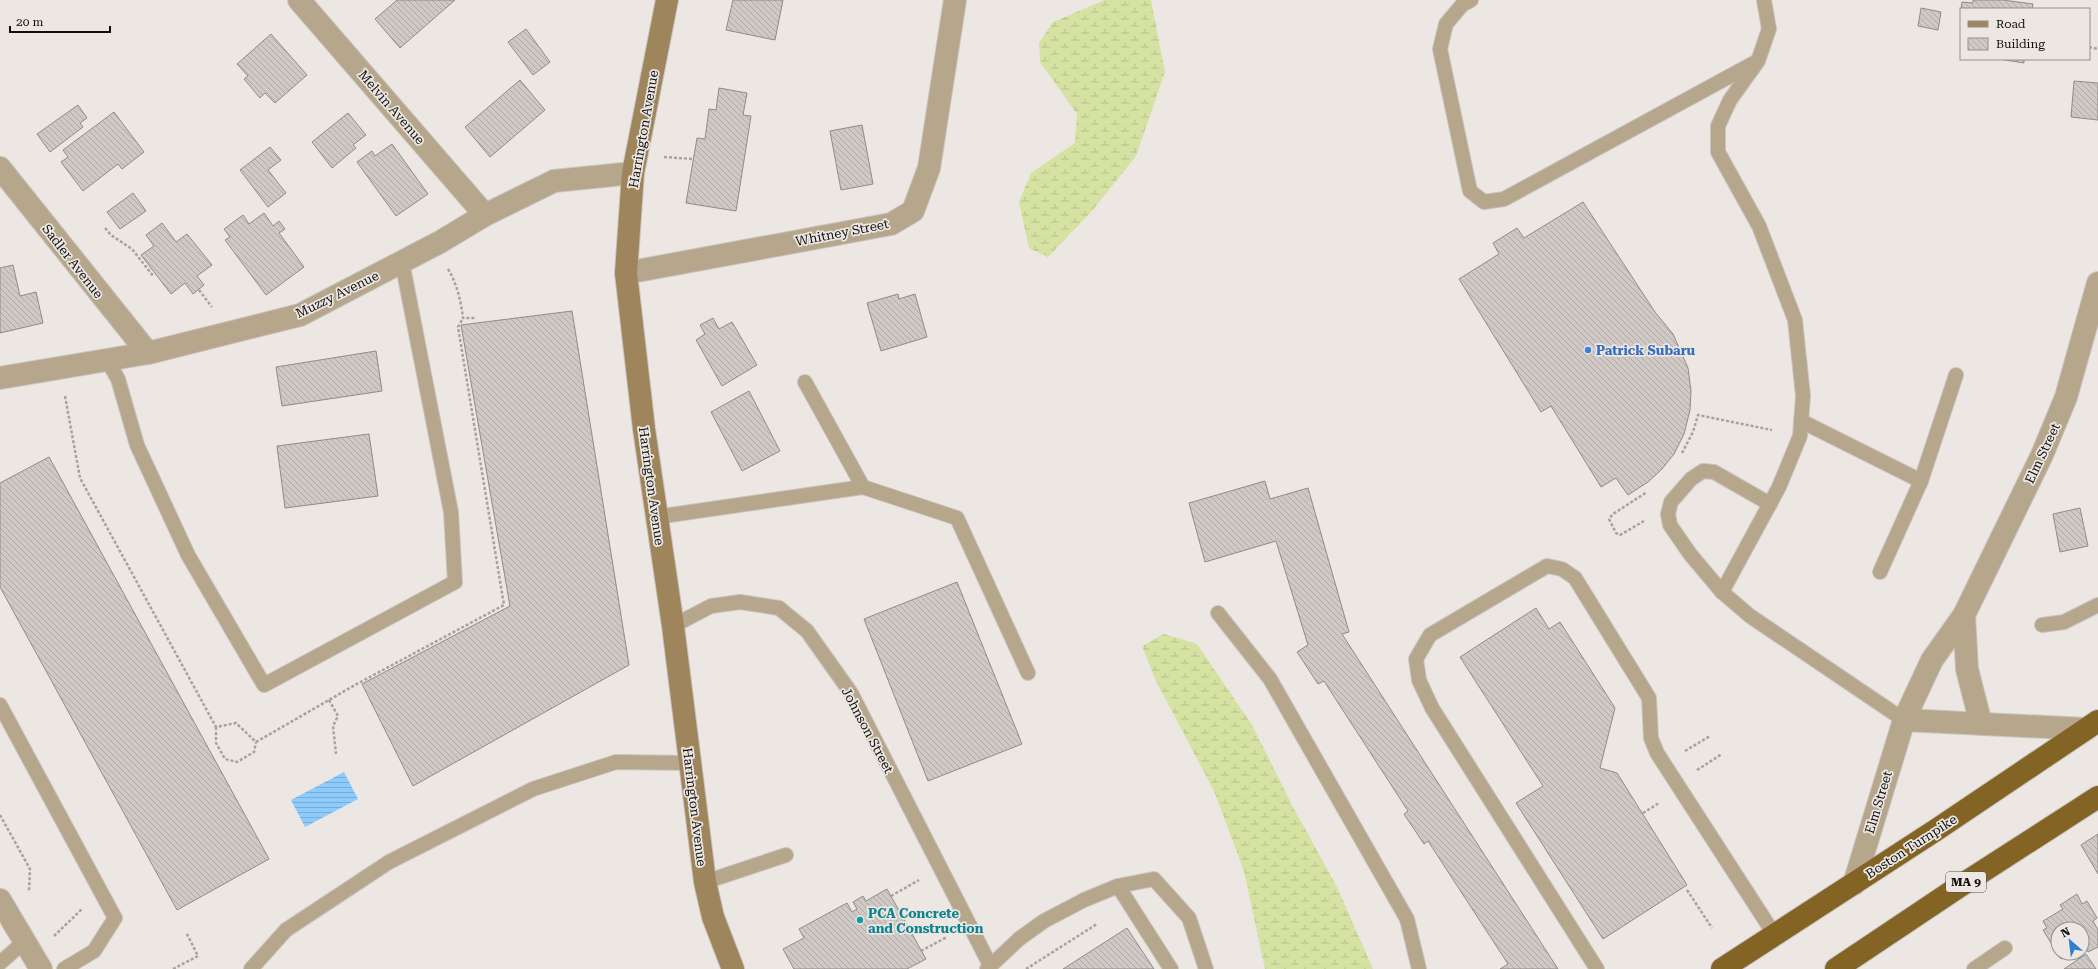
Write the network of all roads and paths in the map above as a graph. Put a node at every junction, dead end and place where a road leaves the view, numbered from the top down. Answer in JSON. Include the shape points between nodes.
{"nodes":[{"id":1,"x":299,"y":0,"type":"edge"},
{"id":2,"x":667,"y":0,"type":"edge"},
{"id":3,"x":955,"y":0,"type":"edge"},
{"id":4,"x":1471,"y":0,"type":"edge"},
{"id":5,"x":1764,"y":0,"type":"edge"},
{"id":6,"x":1758,"y":61,"type":"junction"},
{"id":7,"x":0,"y":168,"type":"edge"},
{"id":8,"x":633,"y":173,"type":"junction"},
{"id":9,"x":485,"y":215,"type":"junction"},
{"id":10,"x":105,"y":228,"type":"dead end"},
{"id":11,"x":402,"y":262,"type":"junction"},
{"id":12,"x":447,"y":267,"type":"dead end"},
{"id":13,"x":626,"y":273,"type":"junction"},
{"id":14,"x":154,"y":277,"type":"dead end"},
{"id":15,"x":2098,"y":283,"type":"edge"},
{"id":16,"x":463,"y":318,"type":"junction"},
{"id":17,"x":475,"y":318,"type":"dead end"},
{"id":18,"x":148,"y":353,"type":"junction"},
{"id":19,"x":107,"y":360,"type":"junction"},
{"id":20,"x":1956,"y":375,"type":"dead end"},
{"id":21,"x":0,"y":378,"type":"edge"},
{"id":22,"x":805,"y":382,"type":"dead end"},
{"id":23,"x":64,"y":388,"type":"dead end"},
{"id":24,"x":1801,"y":421,"type":"junction"},
{"id":25,"x":1921,"y":481,"type":"junction"},
{"id":26,"x":863,"y":486,"type":"junction"},
{"id":27,"x":1770,"y":504,"type":"junction"},
{"id":28,"x":656,"y":517,"type":"junction"},
{"id":29,"x":1880,"y":572,"type":"dead end"},
{"id":30,"x":1722,"y":592,"type":"junction"},
{"id":31,"x":2098,"y":605,"type":"edge"},
{"id":32,"x":1218,"y":613,"type":"dead end"},
{"id":33,"x":1964,"y":615,"type":"junction"},
{"id":34,"x":2042,"y":625,"type":"dead end"},
{"id":35,"x":672,"y":626,"type":"junction"},
{"id":36,"x":1028,"y":673,"type":"dead end"},
{"id":37,"x":329,"y":700,"type":"junction"},
{"id":38,"x":0,"y":705,"type":"edge"},
{"id":39,"x":1904,"y":720,"type":"junction"},
{"id":40,"x":1981,"y":724,"type":"junction"},
{"id":41,"x":2092,"y":725,"type":"edge"},
{"id":42,"x":216,"y":727,"type":"junction"},
{"id":43,"x":1710,"y":736,"type":"dead end"},
{"id":44,"x":256,"y":742,"type":"junction"},
{"id":45,"x":336,"y":754,"type":"dead end"},
{"id":46,"x":690,"y":763,"type":"junction"},
{"id":47,"x":1664,"y":764,"type":"junction"},
{"id":48,"x":2098,"y":797,"type":"edge"},
{"id":49,"x":0,"y":815,"type":"edge"},
{"id":50,"x":786,"y":855,"type":"dead end"},
{"id":51,"x":940,"y":868,"type":"junction"},
{"id":52,"x":705,"y":882,"type":"junction"},
{"id":53,"x":1854,"y":884,"type":"junction"},
{"id":54,"x":1118,"y":886,"type":"junction"},
{"id":55,"x":1687,"y":890,"type":"dead end"},
{"id":56,"x":891,"y":896,"type":"dead end"},
{"id":57,"x":28,"y":898,"type":"dead end"},
{"id":58,"x":0,"y":900,"type":"edge"},
{"id":59,"x":85,"y":907,"type":"dead end"},
{"id":60,"x":1099,"y":922,"type":"dead end"},
{"id":61,"x":969,"y":926,"type":"junction"},
{"id":62,"x":1712,"y":928,"type":"dead end"},
{"id":63,"x":186,"y":932,"type":"dead end"},
{"id":64,"x":1774,"y":934,"type":"junction"},
{"id":65,"x":53,"y":936,"type":"dead end"},
{"id":66,"x":25,"y":941,"type":"junction"},
{"id":67,"x":2005,"y":948,"type":"dead end"},
{"id":68,"x":921,"y":951,"type":"dead end"},
{"id":69,"x":0,"y":963,"type":"edge"},
{"id":70,"x":1848,"y":966,"type":"edge"},
{"id":71,"x":989,"y":967,"type":"edge"},
{"id":72,"x":42,"y":969,"type":"edge"},
{"id":73,"x":64,"y":969,"type":"edge"},
{"id":74,"x":173,"y":969,"type":"edge"},
{"id":75,"x":251,"y":969,"type":"edge"},
{"id":76,"x":734,"y":969,"type":"edge"},
{"id":77,"x":1026,"y":969,"type":"edge"},
{"id":78,"x":1171,"y":969,"type":"edge"},
{"id":79,"x":1206,"y":969,"type":"edge"},
{"id":80,"x":1419,"y":969,"type":"edge"},
{"id":81,"x":1597,"y":969,"type":"edge"},
{"id":82,"x":1722,"y":969,"type":"edge"},
{"id":83,"x":1974,"y":969,"type":"edge"}],
"edges":[{"from":1,"to":9,"type":"street","name":"Melvin Avenue"},
{"from":2,"to":8,"type":"main road","name":"Harrington Avenue"},
{"from":3,"to":13,"type":"street","name":"Whitney Street","via":[[929,168],[913,211],[891,224]]},
{"from":4,"to":6,"type":"lane","via":[[1462,5],[1446,24],[1440,49],[1470,191],[1484,202],[1504,199]]},
{"from":5,"to":6,"type":"lane","via":[[1769,28]]},
{"from":6,"to":24,"type":"lane","via":[[1730,100],[1718,126],[1718,152],[1758,226],[1795,320],[1803,396]]},
{"from":7,"to":18,"type":"street","name":"Sadler Avenue"},
{"from":8,"to":9,"type":"street","name":"Muzzy Avenue","via":[[554,181]]},
{"from":8,"to":13,"type":"main road","name":"Harrington Avenue"},
{"from":9,"to":11,"type":"street","name":"Muzzy Avenue"},
{"from":10,"to":14,"type":"path","via":[[132,249]]},
{"from":11,"to":18,"type":"street","name":"Muzzy Avenue","via":[[300,314]]},
{"from":11,"to":19,"type":"lane","via":[[451,512],[455,582],[264,685],[188,555],[137,445],[118,379]]},
{"from":12,"to":16,"type":"path","via":[[454,278]]},
{"from":13,"to":28,"type":"main road","name":"Harrington Avenue"},
{"from":15,"to":33,"type":"street","name":"Elm Street","via":[[2058,419]]},
{"from":16,"to":17,"type":"path"},
{"from":16,"to":37,"type":"path","via":[[458,326],[504,605]]},
{"from":18,"to":19,"type":"street","name":"Muzzy Avenue"},
{"from":19,"to":21,"type":"street","name":"Muzzy Avenue"},
{"from":20,"to":25,"type":"lane"},
{"from":22,"to":26,"type":"lane"},
{"from":23,"to":42,"type":"path","via":[[80,478]]},
{"from":24,"to":25,"type":"lane"},
{"from":24,"to":27,"type":"lane","via":[[1800,436]]},
{"from":25,"to":29,"type":"lane"},
{"from":26,"to":28,"type":"lane"},
{"from":26,"to":36,"type":"lane","via":[[957,518]]},
{"from":27,"to":30,"type":"lane"},
{"from":27,"to":30,"type":"lane","via":[[1714,472],[1703,471],[1691,478],[1672,502],[1668,514],[1670,525]]},
{"from":28,"to":35,"type":"main road","name":"Harrington Avenue"},
{"from":30,"to":39,"type":"lane","via":[[1750,616]]},
{"from":31,"to":34,"type":"lane","via":[[2064,622]]},
{"from":32,"to":80,"type":"lane","via":[[1270,679],[1407,919]]},
{"from":33,"to":39,"type":"street","name":"Elm Street","via":[[1932,660]]},
{"from":33,"to":40,"type":"street","name":"Elm Street","via":[[1967,669]]},
{"from":35,"to":46,"type":"main road","name":"Harrington Avenue"},
{"from":35,"to":51,"type":"lane","name":"Johnson Street","via":[[711,606],[740,602],[779,608],[806,631],[850,693]]},
{"from":37,"to":44,"type":"path"},
{"from":37,"to":45,"type":"path","via":[[338,716],[333,726]]},
{"from":38,"to":73,"type":"lane","via":[[115,918],[94,951]]},
{"from":39,"to":40,"type":"street"},
{"from":39,"to":53,"type":"street","name":"Elm Street"},
{"from":40,"to":41,"type":"street"},
{"from":41,"to":53,"type":"highway","name":"Boston Turnpike"},
{"from":42,"to":44,"type":"path","via":[[236,723]]},
{"from":42,"to":44,"type":"path","via":[[216,743],[226,759],[236,762],[254,752]]},
{"from":43,"to":47,"type":"path"},
{"from":46,"to":52,"type":"main road","name":"Harrington Avenue"},
{"from":46,"to":75,"type":"lane","via":[[616,762],[533,789],[389,862],[286,930]]},
{"from":47,"to":64,"type":"lane"},
{"from":47,"to":81,"type":"lane","via":[[1651,738],[1649,698],[1575,578],[1562,569],[1547,566],[1430,635],[1416,659],[1419,680],[1432,708]]},
{"from":48,"to":70,"type":"highway","number":"MA 9","via":[[1960,886]]},
{"from":49,"to":57,"type":"path","via":[[30,869]]},
{"from":50,"to":52,"type":"lane"},
{"from":51,"to":56,"type":"path"},
{"from":51,"to":61,"type":"lane","name":"Johnson Street"},
{"from":52,"to":76,"type":"main road","name":"Harrington Avenue","via":[[713,917]]},
{"from":53,"to":64,"type":"highway","name":"Boston Turnpike"},
{"from":54,"to":71,"type":"lane","via":[[1084,900],[1044,922],[1019,939]]},
{"from":54,"to":78,"type":"lane"},
{"from":54,"to":79,"type":"lane","via":[[1154,880],[1189,918]]},
{"from":55,"to":62,"type":"path"},
{"from":58,"to":66,"type":"street"},
{"from":59,"to":65,"type":"path"},
{"from":60,"to":77,"type":"path"},
{"from":61,"to":68,"type":"path"},
{"from":61,"to":71,"type":"lane","name":"Johnson Street"},
{"from":63,"to":74,"type":"path","via":[[198,956]]},
{"from":64,"to":82,"type":"highway","name":"Boston Turnpike"},
{"from":66,"to":69,"type":"lane"},
{"from":66,"to":72,"type":"street"},
{"from":67,"to":83,"type":"lane"}]}
